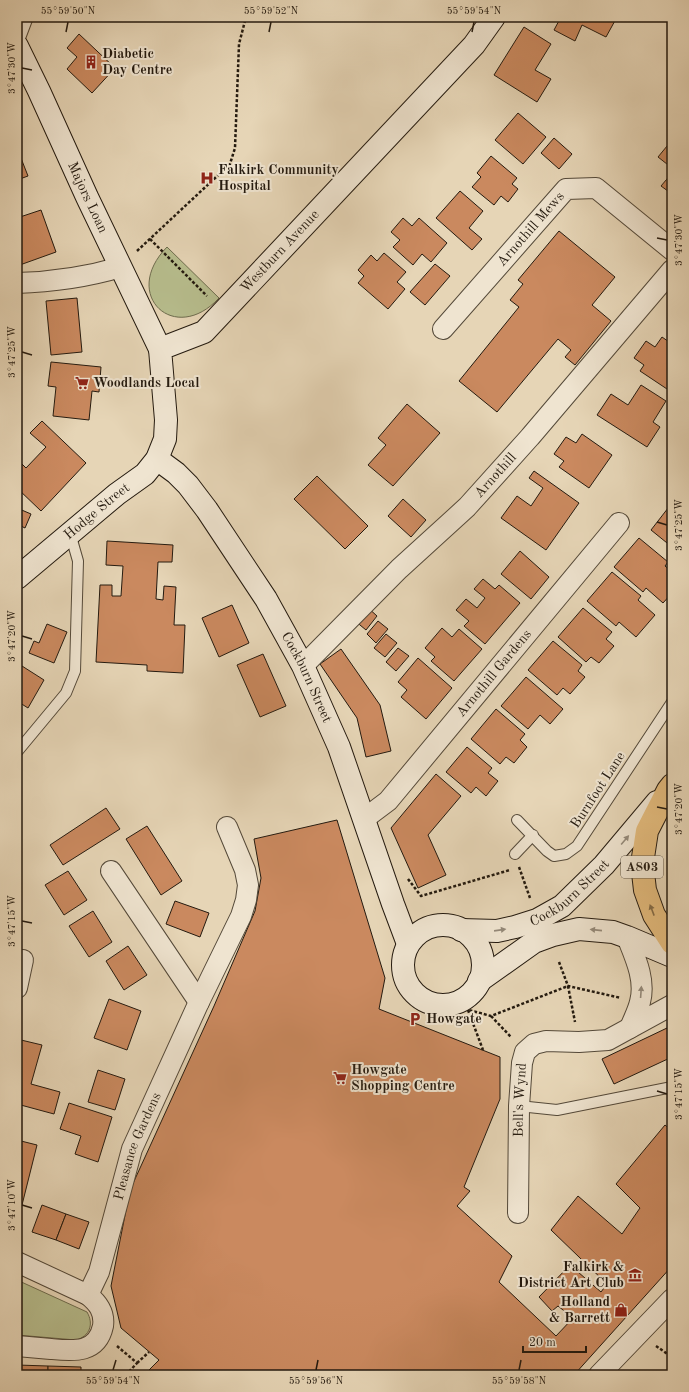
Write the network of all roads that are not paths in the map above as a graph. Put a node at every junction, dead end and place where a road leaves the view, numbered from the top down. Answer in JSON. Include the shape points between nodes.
{"nodes":[{"id":1,"x":28,"y":17,"type":"edge"},
{"id":2,"x":494,"y":17,"type":"edge"},
{"id":3,"x":17,"y":46,"type":"edge"},
{"id":4,"x":672,"y":250,"type":"edge"},
{"id":5,"x":120,"y":267,"type":"junction"},
{"id":6,"x":672,"y":270,"type":"edge"},
{"id":7,"x":17,"y":284,"type":"edge"},
{"id":8,"x":443,"y":329,"type":"dead end"},
{"id":9,"x":160,"y":348,"type":"junction"},
{"id":10,"x":157,"y":459,"type":"junction"},
{"id":11,"x":619,"y":523,"type":"dead end"},
{"id":12,"x":70,"y":533,"type":"junction"},
{"id":13,"x":17,"y":578,"type":"edge"},
{"id":14,"x":303,"y":666,"type":"junction"},
{"id":15,"x":672,"y":702,"type":"edge"},
{"id":16,"x":17,"y":752,"type":"edge"},
{"id":17,"x":670,"y":787,"type":"edge"},
{"id":18,"x":364,"y":819,"type":"junction"},
{"id":19,"x":517,"y":820,"type":"dead end"},
{"id":20,"x":226,"y":827,"type":"dead end"},
{"id":21,"x":533,"y":836,"type":"junction"},
{"id":22,"x":515,"y":854,"type":"road end"},
{"id":23,"x":111,"y":871,"type":"dead end"},
{"id":24,"x":393,"y":904,"type":"junction"},
{"id":25,"x":432,"y":927,"type":"junction"},
{"id":26,"x":461,"y":930,"type":"junction"},
{"id":27,"x":627,"y":937,"type":"junction"},
{"id":28,"x":672,"y":943,"type":"edge"},
{"id":29,"x":408,"y":944,"type":"junction"},
{"id":30,"x":672,"y":956,"type":"edge"},
{"id":31,"x":23,"y":960,"type":"dead end"},
{"id":32,"x":479,"y":981,"type":"junction"},
{"id":33,"x":17,"y":988,"type":"edge"},
{"id":34,"x":199,"y":1002,"type":"junction"},
{"id":35,"x":672,"y":1005,"type":"edge"},
{"id":36,"x":630,"y":1028,"type":"junction"},
{"id":37,"x":672,"y":1086,"type":"edge"},
{"id":38,"x":519,"y":1106,"type":"junction"},
{"id":39,"x":518,"y":1213,"type":"dead end"},
{"id":40,"x":17,"y":1262,"type":"edge"},
{"id":41,"x":88,"y":1295,"type":"junction"},
{"id":42,"x":672,"y":1299,"type":"edge"},
{"id":43,"x":17,"y":1346,"type":"edge"},
{"id":44,"x":599,"y":1375,"type":"edge"}],
"edges":[{"from":1,"to":3,"type":"lane"},
{"from":2,"to":9,"type":"main road","name":"Westburn Avenue","via":[[474,45],[204,332]]},
{"from":3,"to":5,"type":"main road","name":"Majors Loan"},
{"from":4,"to":8,"type":"street","name":"Arnothill Mews","via":[[596,188],[566,189]]},
{"from":5,"to":7,"type":"street","via":[[42,283]]},
{"from":5,"to":9,"type":"main road","name":"Majors Loan"},
{"from":6,"to":14,"type":"street","name":"Arnothill","via":[[467,507],[399,569]]},
{"from":9,"to":10,"type":"main road","via":[[166,420],[165,439]]},
{"from":10,"to":12,"type":"main road","name":"Hodge Street","via":[[145,474]]},
{"from":10,"to":14,"type":"main road","name":"Cockburn Street","via":[[188,485],[207,510],[266,599]]},
{"from":11,"to":18,"type":"street","name":"Arnothill Gardens","via":[[388,801]]},
{"from":12,"to":13,"type":"main road","name":"Hodge Street"},
{"from":12,"to":16,"type":"lane","via":[[78,561],[75,671],[66,692]]},
{"from":14,"to":18,"type":"main road","name":"Cockburn Street","via":[[339,747]]},
{"from":15,"to":21,"type":"lane","name":"Burnfoot Lane","via":[[577,846],[566,854],[554,856]]},
{"from":26,"to":17,"type":"main road","name":"Cockburn Street","one_way":true,"via":[[496,931],[515,927],[538,920],[562,906],[604,865]]},
{"from":28,"to":17,"type":"main road","number":"A803","one_way":true,"via":[[654,915],[645,890],[642,864],[647,831]]},
{"from":18,"to":24,"type":"main road","name":"Cockburn Street"},
{"from":19,"to":21,"type":"lane","name":"Burnfoot Lane"},
{"from":20,"to":34,"type":"street","name":"Pleasance Gardens","via":[[245,870],[248,885],[246,900],[241,916]]},
{"from":21,"to":22,"type":"lane"},
{"from":23,"to":34,"type":"street"},
{"from":24,"to":25,"type":"main road"},
{"from":24,"to":29,"type":"main road","name":"Cockburn Street"},
{"from":25,"to":26,"type":"main road","name":"Cockburn Street","via":[[448,925]]},
{"from":25,"to":29,"type":"main road","name":"Cockburn Street","via":[[419,933]]},
{"from":26,"to":32,"type":"main road","name":"Cockburn Street","via":[[472,938],[480,952],[483,966]]},
{"from":27,"to":30,"type":"main road","name":"Cockburn Street"},
{"from":27,"to":32,"type":"main road","name":"Cockburn Street","one_way":true,"via":[[613,932],[578,929],[553,935],[534,942]]},
{"from":36,"to":27,"type":"street","one_way":true,"via":[[640,1002],[642,987],[638,964]]},
{"from":29,"to":32,"type":"main road","name":"Cockburn Street","via":[[403,957],[403,971],[407,984],[419,998],[431,1004],[459,1007]]},
{"from":31,"to":33,"type":"street"},
{"from":34,"to":41,"type":"street","name":"Pleasance Gardens","via":[[132,1149],[99,1272]]},
{"from":35,"to":36,"type":"street","name":"Bell's Wynd"},
{"from":36,"to":38,"type":"street","name":"Bell's Wynd","via":[[608,1040],[546,1041],[534,1044],[525,1052],[522,1062]]},
{"from":37,"to":38,"type":"lane","via":[[557,1110]]},
{"from":38,"to":39,"type":"street","name":"Bell's Wynd"},
{"from":40,"to":41,"type":"street"},
{"from":41,"to":43,"type":"street","via":[[96,1301],[102,1312],[103,1322],[96,1341],[85,1349],[75,1351]]},
{"from":42,"to":44,"type":"street"}]}
